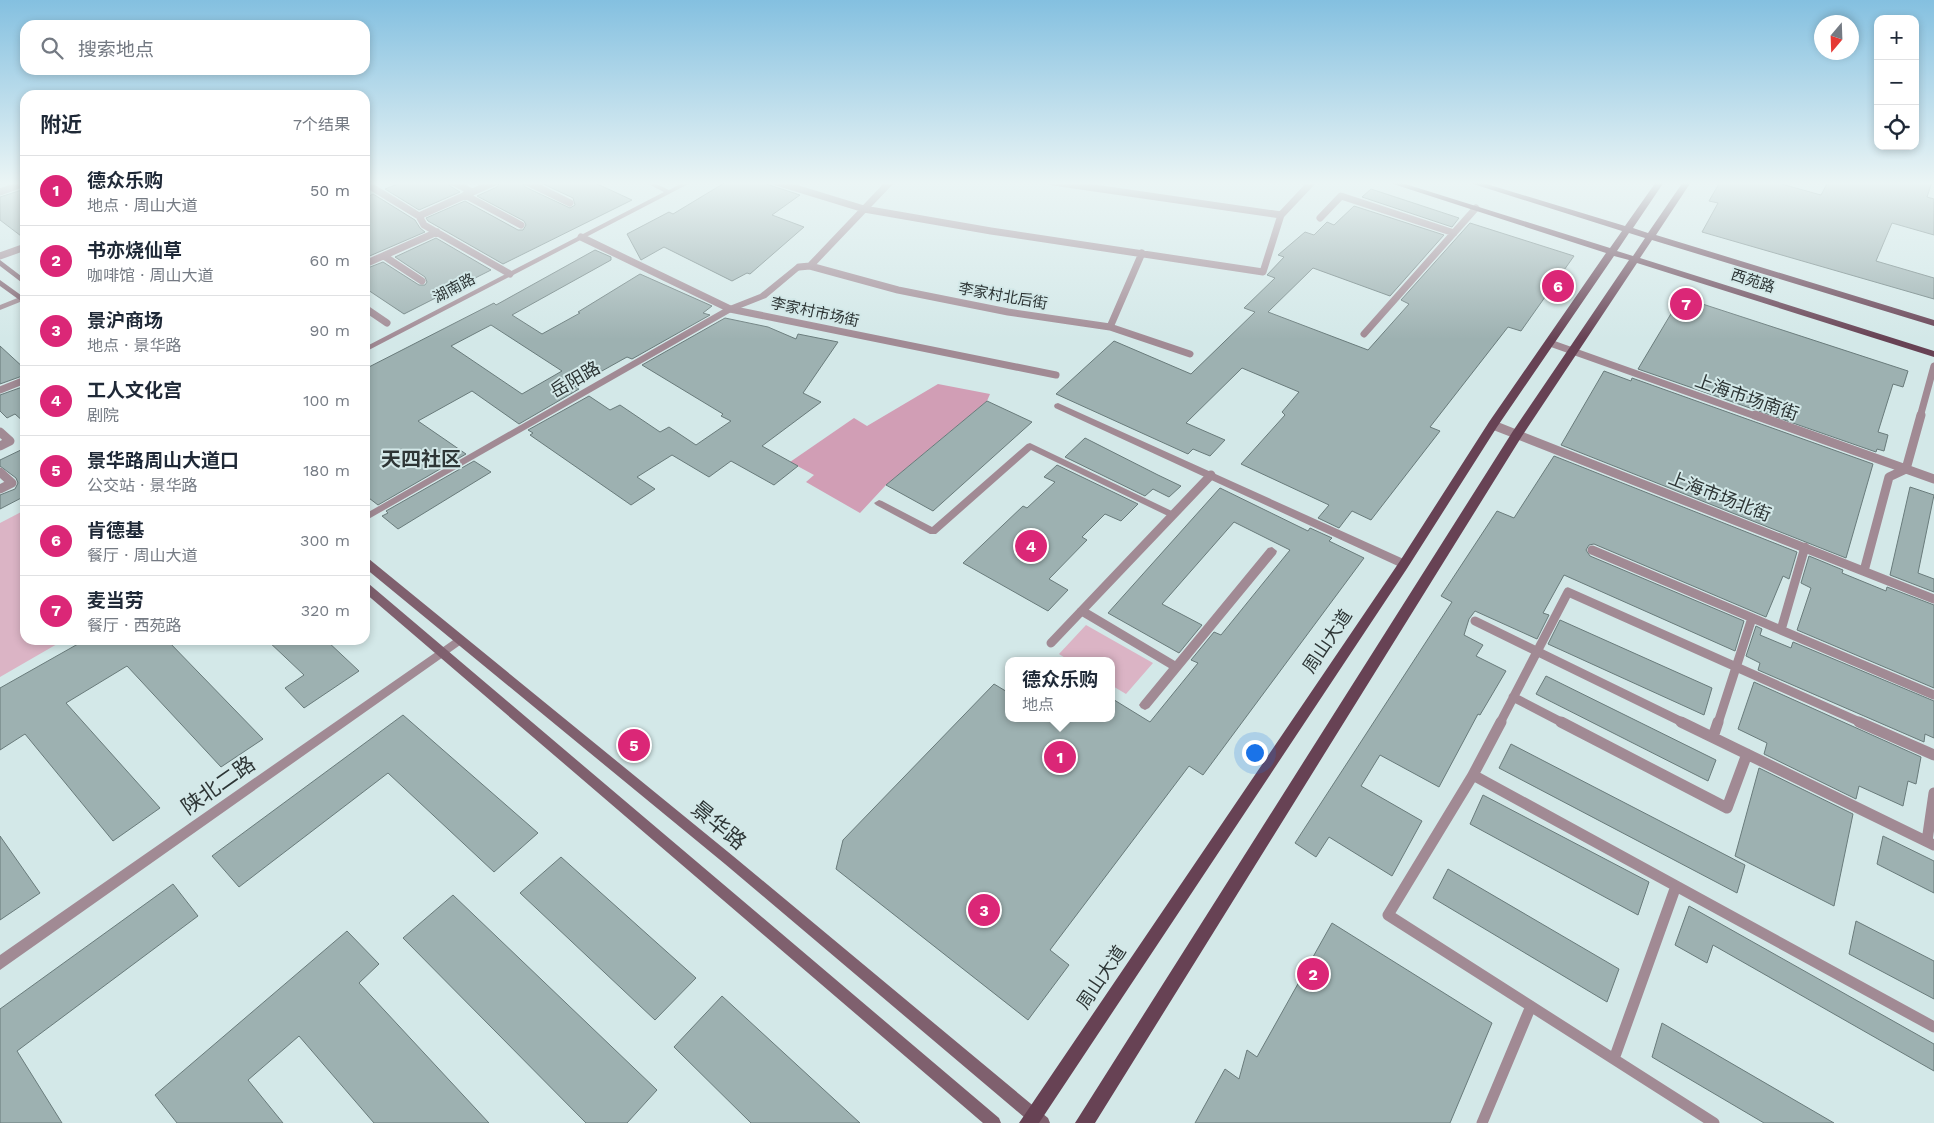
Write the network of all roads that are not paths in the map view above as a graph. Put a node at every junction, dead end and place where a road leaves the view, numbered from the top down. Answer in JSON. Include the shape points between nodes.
{"nodes":[{"id":1,"x":432,"y":234,"type":"edge"},
{"id":2,"x":441,"y":234,"type":"edge"},
{"id":3,"x":586,"y":234,"type":"edge"},
{"id":4,"x":840,"y":234,"type":"edge"},
{"id":5,"x":1014,"y":234,"type":"edge"},
{"id":6,"x":1275,"y":234,"type":"edge"},
{"id":7,"x":1453,"y":234,"type":"edge"},
{"id":8,"x":1558,"y":234,"type":"edge"},
{"id":9,"x":1626,"y":234,"type":"edge"},
{"id":10,"x":1643,"y":234,"type":"edge"},
{"id":11,"x":1654,"y":234,"type":"edge"},
{"id":12,"x":581,"y":237,"type":"junction"},
{"id":13,"x":1652,"y":237,"type":"junction"},
{"id":14,"x":20,"y":249,"type":"edge"},
{"id":15,"x":1613,"y":252,"type":"junction"},
{"id":16,"x":1142,"y":253,"type":"junction"},
{"id":17,"x":0,"y":256,"type":"edge"},
{"id":18,"x":384,"y":256,"type":"junction"},
{"id":19,"x":1636,"y":260,"type":"junction"},
{"id":20,"x":0,"y":262,"type":"edge"},
{"id":21,"x":370,"y":262,"type":"edge"},
{"id":22,"x":810,"y":266,"type":"junction"},
{"id":23,"x":799,"y":268,"type":"joint"},
{"id":24,"x":1264,"y":272,"type":"joint"},
{"id":25,"x":510,"y":274,"type":"junction"},
{"id":26,"x":20,"y":279,"type":"edge"},
{"id":27,"x":422,"y":281,"type":"dead end"},
{"id":28,"x":0,"y":282,"type":"edge"},
{"id":29,"x":20,"y":297,"type":"edge"},
{"id":30,"x":20,"y":301,"type":"edge"},
{"id":31,"x":0,"y":308,"type":"edge"},
{"id":32,"x":730,"y":309,"type":"junction"},
{"id":33,"x":370,"y":311,"type":"edge"},
{"id":34,"x":387,"y":323,"type":"dead end"},
{"id":35,"x":1934,"y":323,"type":"edge"},
{"id":36,"x":1110,"y":327,"type":"junction"},
{"id":37,"x":1364,"y":334,"type":"dead end"},
{"id":38,"x":1550,"y":343,"type":"junction"},
{"id":39,"x":370,"y":347,"type":"edge"},
{"id":40,"x":1573,"y":351,"type":"junction"},
{"id":41,"x":1190,"y":354,"type":"dead end"},
{"id":42,"x":1934,"y":354,"type":"edge"},
{"id":43,"x":1934,"y":366,"type":"edge"},
{"id":44,"x":1056,"y":375,"type":"dead end"},
{"id":45,"x":20,"y":382,"type":"edge"},
{"id":46,"x":0,"y":390,"type":"edge"},
{"id":47,"x":1058,"y":406,"type":"dead end"},
{"id":48,"x":1493,"y":425,"type":"junction"},
{"id":49,"x":0,"y":432,"type":"edge"},
{"id":50,"x":1517,"y":434,"type":"junction"},
{"id":51,"x":0,"y":446,"type":"edge"},
{"id":52,"x":1906,"y":469,"type":"junction"},
{"id":53,"x":0,"y":472,"type":"edge"},
{"id":54,"x":1211,"y":475,"type":"junction"},
{"id":55,"x":1934,"y":479,"type":"edge"},
{"id":56,"x":0,"y":489,"type":"edge"},
{"id":57,"x":879,"y":502,"type":"dead end"},
{"id":58,"x":370,"y":515,"type":"edge"},
{"id":59,"x":1173,"y":515,"type":"junction"},
{"id":60,"x":1805,"y":548,"type":"junction"},
{"id":61,"x":1592,"y":550,"type":"dead end"},
{"id":62,"x":1272,"y":552,"type":"dead end"},
{"id":63,"x":1404,"y":564,"type":"junction"},
{"id":64,"x":370,"y":566,"type":"edge"},
{"id":65,"x":1864,"y":571,"type":"junction"},
{"id":66,"x":370,"y":591,"type":"edge"},
{"id":67,"x":1934,"y":599,"type":"edge"},
{"id":68,"x":1082,"y":611,"type":"junction"},
{"id":69,"x":1752,"y":618,"type":"junction"},
{"id":70,"x":1475,"y":621,"type":"dead end"},
{"id":71,"x":1781,"y":630,"type":"junction"},
{"id":72,"x":459,"y":640,"type":"junction"},
{"id":73,"x":1051,"y":644,"type":"dead end"},
{"id":74,"x":1537,"y":651,"type":"junction"},
{"id":75,"x":442,"y":652,"type":"junction"},
{"id":76,"x":1176,"y":667,"type":"junction"},
{"id":77,"x":1736,"y":667,"type":"junction"},
{"id":78,"x":1934,"y":695,"type":"edge"},
{"id":79,"x":1513,"y":697,"type":"junction"},
{"id":80,"x":1145,"y":704,"type":"dead end"},
{"id":81,"x":1713,"y":737,"type":"junction"},
{"id":82,"x":1747,"y":754,"type":"junction"},
{"id":83,"x":1934,"y":755,"type":"edge"},
{"id":84,"x":1472,"y":775,"type":"junction"},
{"id":85,"x":1934,"y":792,"type":"edge"},
{"id":86,"x":1930,"y":843,"type":"edge"},
{"id":87,"x":1676,"y":886,"type":"junction"},
{"id":88,"x":0,"y":963,"type":"edge"},
{"id":89,"x":1531,"y":1006,"type":"junction"},
{"id":90,"x":1934,"y":1027,"type":"edge"},
{"id":91,"x":1614,"y":1059,"type":"junction"},
{"id":92,"x":1035,"y":1120,"type":"edge"},
{"id":93,"x":994,"y":1123,"type":"edge"},
{"id":94,"x":1084,"y":1123,"type":"edge"},
{"id":95,"x":1482,"y":1123,"type":"edge"},
{"id":96,"x":1714,"y":1123,"type":"edge"}],
"edges":[{"from":1,"to":18,"type":"lane"},
{"from":2,"to":25,"type":"lane"},
{"from":3,"to":12,"type":"street","name":"湖南路"},
{"from":4,"to":22,"type":"lane"},
{"from":5,"to":16,"type":"lane"},
{"from":6,"to":24,"type":"lane"},
{"from":7,"to":37,"type":"lane"},
{"from":8,"to":15,"type":"main road","name":"西苑路"},
{"from":9,"to":15,"type":"main road","name":"周山大道"},
{"from":10,"to":13,"type":"main road","name":"西苑路"},
{"from":11,"to":13,"type":"main road"},
{"from":12,"to":25,"type":"street","name":"湖南路"},
{"from":12,"to":32,"type":"lane","name":"李家村市场街"},
{"from":13,"to":19,"type":"main road"},
{"from":13,"to":35,"type":"main road","name":"西苑路"},
{"from":14,"to":17,"type":"lane"},
{"from":15,"to":19,"type":"main road","name":"西苑路"},
{"from":15,"to":38,"type":"main road","name":"周山大道"},
{"from":16,"to":24,"type":"lane"},
{"from":16,"to":36,"type":"lane"},
{"from":18,"to":21,"type":"lane"},
{"from":18,"to":27,"type":"lane"},
{"from":19,"to":40,"type":"main road"},
{"from":19,"to":42,"type":"main road","name":"西苑路"},
{"from":20,"to":26,"type":"main road"},
{"from":22,"to":23,"type":"lane"},
{"from":22,"to":36,"type":"lane","name":"李家村北后街","via":[[898,290],[1008,312]]},
{"from":23,"to":32,"type":"street","name":"岳阳路","via":[[763,296]]},
{"from":25,"to":39,"type":"street","name":"湖南路"},
{"from":28,"to":29,"type":"main road"},
{"from":30,"to":31,"type":"street"},
{"from":32,"to":44,"type":"lane","name":"李家村市场街"},
{"from":32,"to":58,"type":"street","name":"岳阳路"},
{"from":33,"to":34,"type":"lane"},
{"from":36,"to":41,"type":"lane","name":"李家村北后街"},
{"from":38,"to":40,"type":"lane","name":"上海市场南街"},
{"from":38,"to":48,"type":"main road","name":"周山大道"},
{"from":40,"to":50,"type":"main road"},
{"from":40,"to":52,"type":"lane","name":"上海市场南街"},
{"from":43,"to":52,"type":"lane"},
{"from":45,"to":46,"type":"lane"},
{"from":47,"to":54,"type":"street"},
{"from":48,"to":50,"type":"lane","name":"上海市场北街"},
{"from":48,"to":63,"type":"main road","name":"周山大道"},
{"from":49,"to":51,"type":"lane","via":[[10,441]]},
{"from":50,"to":60,"type":"lane","name":"上海市场北街"},
{"from":50,"to":94,"type":"main road"},
{"from":52,"to":55,"type":"lane","name":"上海市场南街"},
{"from":52,"to":65,"type":"lane","via":[[1889,477]]},
{"from":53,"to":56,"type":"lane","via":[[12,483]]},
{"from":54,"to":59,"type":"lane"},
{"from":54,"to":63,"type":"street"},
{"from":57,"to":59,"type":"street","via":[[932,532],[1030,446]]},
{"from":59,"to":68,"type":"lane"},
{"from":60,"to":65,"type":"lane","name":"上海市场北街"},
{"from":60,"to":71,"type":"lane"},
{"from":61,"to":69,"type":"lane"},
{"from":62,"to":76,"type":"street"},
{"from":63,"to":92,"type":"main road","name":"周山大道"},
{"from":64,"to":72,"type":"main road","name":"景华路"},
{"from":65,"to":67,"type":"lane","name":"上海市场北街"},
{"from":66,"to":75,"type":"main road"},
{"from":68,"to":73,"type":"lane"},
{"from":68,"to":76,"type":"street"},
{"from":69,"to":71,"type":"lane"},
{"from":69,"to":77,"type":"lane"},
{"from":70,"to":74,"type":"lane"},
{"from":71,"to":78,"type":"lane"},
{"from":72,"to":75,"type":"street","name":"陕北二路"},
{"from":72,"to":92,"type":"main road","name":"景华路","via":[[729,860]]},
{"from":74,"to":77,"type":"lane","via":[[1568,592]]},
{"from":74,"to":79,"type":"lane"},
{"from":74,"to":81,"type":"lane"},
{"from":75,"to":88,"type":"street","name":"陕北二路"},
{"from":75,"to":93,"type":"main road"},
{"from":76,"to":80,"type":"street"},
{"from":77,"to":81,"type":"lane"},
{"from":77,"to":83,"type":"lane"},
{"from":79,"to":82,"type":"lane","via":[[1727,808]]},
{"from":79,"to":84,"type":"lane"},
{"from":81,"to":82,"type":"lane"},
{"from":82,"to":86,"type":"lane"},
{"from":84,"to":87,"type":"lane"},
{"from":84,"to":89,"type":"lane","via":[[1388,915]]},
{"from":85,"to":86,"type":"lane"},
{"from":87,"to":90,"type":"lane"},
{"from":87,"to":91,"type":"lane"},
{"from":89,"to":91,"type":"lane"},
{"from":89,"to":95,"type":"lane"},
{"from":91,"to":96,"type":"lane"}]}
